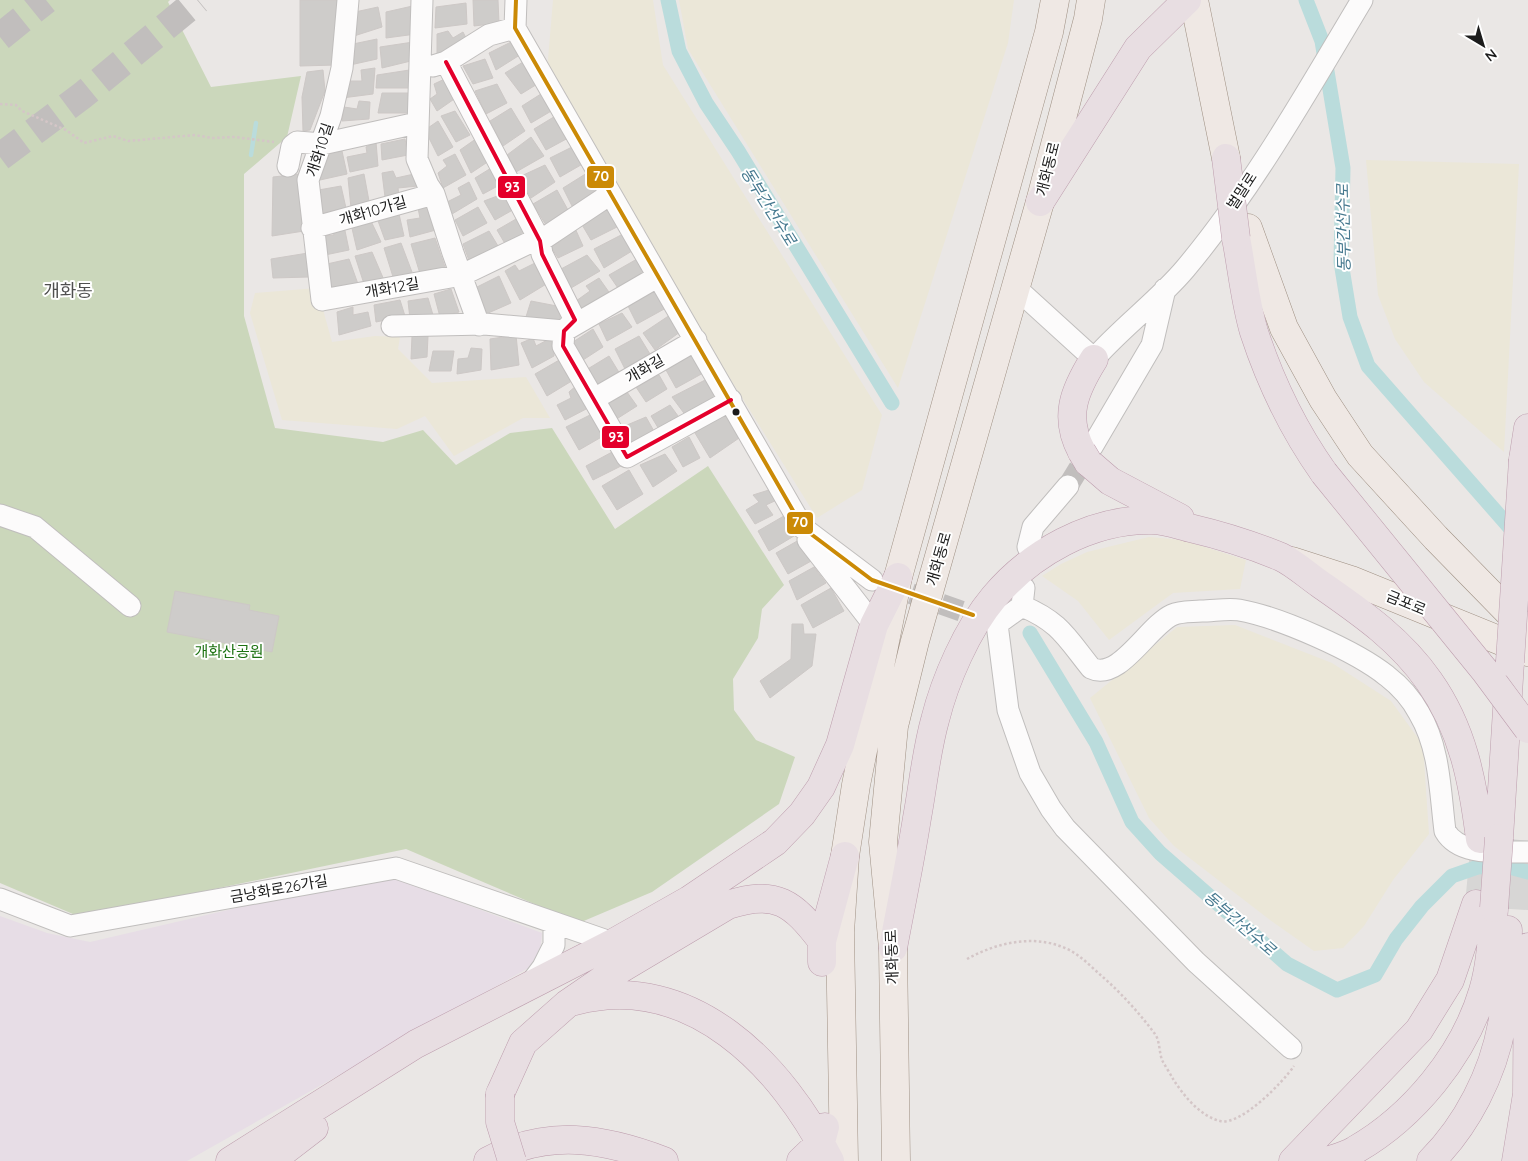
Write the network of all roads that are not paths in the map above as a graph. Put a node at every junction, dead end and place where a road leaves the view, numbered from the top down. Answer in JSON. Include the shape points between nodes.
{"nodes":[{"id":1,"x":348,"y":0,"type":"edge"},
{"id":2,"x":422,"y":0,"type":"edge"},
{"id":3,"x":516,"y":0,"type":"edge"},
{"id":4,"x":1055,"y":0,"type":"edge"},
{"id":5,"x":1091,"y":0,"type":"edge"},
{"id":6,"x":1187,"y":0,"type":"edge"},
{"id":7,"x":1194,"y":0,"type":"edge"},
{"id":8,"x":1362,"y":0,"type":"edge"},
{"id":9,"x":515,"y":28,"type":"junction"},
{"id":10,"x":446,"y":62,"type":"junction"},
{"id":11,"x":419,"y":72,"type":"junction"},
{"id":12,"x":417,"y":123,"type":"junction"},
{"id":13,"x":322,"y":144,"type":"junction"},
{"id":14,"x":1226,"y":158,"type":"joint"},
{"id":15,"x":288,"y":166,"type":"dead end"},
{"id":16,"x":434,"y":194,"type":"junction"},
{"id":17,"x":609,"y":195,"type":"junction"},
{"id":18,"x":1040,"y":202,"type":"junction"},
{"id":19,"x":312,"y":228,"type":"junction"},
{"id":20,"x":1242,"y":233,"type":"junction"},
{"id":21,"x":540,"y":241,"type":"junction"},
{"id":22,"x":462,"y":275,"type":"junction"},
{"id":23,"x":657,"y":276,"type":"junction"},
{"id":24,"x":1016,"y":288,"type":"junction"},
{"id":25,"x":1165,"y":289,"type":"junction"},
{"id":26,"x":322,"y":300,"type":"joint"},
{"id":27,"x":479,"y":325,"type":"junction"},
{"id":28,"x":392,"y":326,"type":"dead end"},
{"id":29,"x":564,"y":332,"type":"junction"},
{"id":30,"x":696,"y":340,"type":"junction"},
{"id":31,"x":1094,"y":360,"type":"junction"},
{"id":32,"x":594,"y":399,"type":"junction"},
{"id":33,"x":731,"y":400,"type":"junction"},
{"id":34,"x":1528,"y":428,"type":"edge"},
{"id":35,"x":1088,"y":454,"type":"junction"},
{"id":36,"x":1068,"y":486,"type":"tunnel mouth"},
{"id":37,"x":0,"y":515,"type":"edge"},
{"id":38,"x":803,"y":528,"type":"junction"},
{"id":39,"x":1208,"y":532,"type":"junction"},
{"id":40,"x":1028,"y":547,"type":"dead end"},
{"id":41,"x":1283,"y":558,"type":"junction"},
{"id":42,"x":885,"y":578,"type":"junction"},
{"id":43,"x":130,"y":606,"type":"dead end"},
{"id":44,"x":1528,"y":624,"type":"edge"},
{"id":45,"x":874,"y":625,"type":"junction"},
{"id":46,"x":1528,"y":632,"type":"edge"},
{"id":47,"x":1521,"y":661,"type":"edge"},
{"id":48,"x":1528,"y":729,"type":"edge"},
{"id":49,"x":1505,"y":842,"type":"edge"},
{"id":50,"x":845,"y":856,"type":"junction"},
{"id":51,"x":0,"y":899,"type":"edge"},
{"id":52,"x":1493,"y":907,"type":"junction"},
{"id":53,"x":554,"y":924,"type":"junction"},
{"id":54,"x":612,"y":943,"type":"junction"},
{"id":55,"x":893,"y":948,"type":"junction"},
{"id":56,"x":1528,"y":948,"type":"edge"},
{"id":57,"x":561,"y":970,"type":"junction"},
{"id":58,"x":527,"y":987,"type":"junction"},
{"id":59,"x":567,"y":1004,"type":"junction"},
{"id":60,"x":1292,"y":1048,"type":"road end"},
{"id":61,"x":826,"y":1141,"type":"edge"},
{"id":62,"x":1516,"y":1160,"type":"edge"},
{"id":63,"x":230,"y":1161,"type":"edge"},
{"id":64,"x":271,"y":1161,"type":"edge"},
{"id":65,"x":488,"y":1161,"type":"edge"},
{"id":66,"x":512,"y":1161,"type":"edge"},
{"id":67,"x":664,"y":1161,"type":"edge"},
{"id":68,"x":801,"y":1161,"type":"edge"},
{"id":69,"x":844,"y":1161,"type":"edge"},
{"id":70,"x":896,"y":1161,"type":"edge"},
{"id":71,"x":1293,"y":1161,"type":"edge"},
{"id":72,"x":1327,"y":1161,"type":"edge"},
{"id":73,"x":1431,"y":1161,"type":"edge"}],
"edges":[{"from":1,"to":13,"type":"street","name":"개화10길","via":[[342,68]]},
{"from":2,"to":11,"type":"street"},
{"from":3,"to":9,"type":"street"},
{"from":4,"to":42,"type":"main road","via":[[1049,32]]},
{"from":5,"to":18,"type":"main road","name":"개화동로"},
{"from":6,"to":18,"type":"highway","via":[[1138,48]]},
{"from":7,"to":14,"type":"main road"},
{"from":8,"to":25,"type":"street","name":"벌말로","via":[[1312,83],[1207,242]]},
{"from":9,"to":10,"type":"street","via":[[490,35]]},
{"from":9,"to":17,"type":"street"},
{"from":10,"to":11,"type":"street"},
{"from":10,"to":21,"type":"street"},
{"from":11,"to":12,"type":"street"},
{"from":12,"to":13,"type":"street"},
{"from":12,"to":16,"type":"street","via":[[417,159]]},
{"from":13,"to":15,"type":"street","via":[[297,142],[292,146]]},
{"from":13,"to":19,"type":"street","name":"개화10길","via":[[308,180]]},
{"from":14,"to":20,"type":"highway","bridge":true},
{"from":16,"to":19,"type":"street","name":"개화10가길"},
{"from":16,"to":22,"type":"street"},
{"from":17,"to":21,"type":"street","name":"개화12길"},
{"from":17,"to":23,"type":"street"},
{"from":18,"to":24,"type":"main road","name":"개화동로"},
{"from":19,"to":26,"type":"street","name":"개화10길"},
{"from":20,"to":46,"type":"main road","via":[[1284,328],[1323,399],[1360,455]]},
{"from":20,"to":48,"type":"highway","bridge":true,"via":[[1254,331],[1292,423],[1324,473],[1485,671]]},
{"from":21,"to":22,"type":"street","name":"개화12길","via":[[537,239]]},
{"from":21,"to":29,"type":"street","via":[[542,254],[575,320]]},
{"from":22,"to":26,"type":"street","name":"개화12길"},
{"from":22,"to":27,"type":"street"},
{"from":23,"to":29,"type":"street"},
{"from":23,"to":30,"type":"street"},
{"from":24,"to":31,"type":"street"},
{"from":24,"to":55,"type":"main road","name":"개화동로","via":[[915,641],[894,726],[883,842]]},
{"from":25,"to":31,"type":"street","name":"벌말로"},
{"from":25,"to":35,"type":"street","via":[[1152,346]]},
{"from":27,"to":28,"type":"street"},
{"from":27,"to":29,"type":"street"},
{"from":29,"to":32,"type":"street","via":[[563,346]]},
{"from":30,"to":32,"type":"street","name":"개화길"},
{"from":30,"to":33,"type":"street"},
{"from":31,"to":35,"type":"highway","via":[[1082,379],[1071,418],[1075,439]]},
{"from":32,"to":33,"type":"street","via":[[627,457]]},
{"from":33,"to":38,"type":"street"},
{"from":34,"to":47,"type":"highway","bridge":true,"via":[[1523,460]]},
{"from":35,"to":39,"type":"highway","via":[[1110,481]]},
{"from":36,"to":40,"type":"street","via":[[1033,527]]},
{"from":37,"to":43,"type":"street","via":[[36,527]]},
{"from":38,"to":42,"type":"street"},
{"from":38,"to":45,"type":"street","via":[[809,543]]},
{"from":39,"to":41,"type":"highway"},
{"from":39,"to":55,"type":"highway","via":[[1152,519],[1110,524],[1071,538],[1016,575],[977,619],[955,663],[935,720]]},
{"from":41,"to":47,"type":"main road","name":"금포로","via":[[1351,580]]},
{"from":41,"to":49,"type":"highway","via":[[1378,624],[1407,652],[1430,681],[1452,719],[1465,751],[1475,793]]},
{"from":42,"to":45,"type":"highway"},
{"from":42,"to":50,"type":"main road"},
{"from":44,"to":47,"type":"highway"},
{"from":45,"to":54,"type":"highway","via":[[840,745],[821,787],[802,814],[775,842],[704,890]]},
{"from":47,"to":49,"type":"highway"},
{"from":49,"to":52,"type":"highway"},
{"from":49,"to":60,"type":"street","via":[[1471,849],[1449,838],[1445,831],[1433,746],[1420,714],[1387,676],[1340,648],[1238,610],[1186,612],[1163,620],[1121,661],[1104,671],[1096,671],[1062,628],[1023,597],[997,624],[1008,710],[1030,772],[1051,809],[1065,828],[1196,962]]},
{"from":50,"to":59,"type":"highway","via":[[822,952],[809,924],[786,904],[767,897],[746,899],[720,910]]},
{"from":50,"to":69,"type":"main road","via":[[840,932]]},
{"from":51,"to":53,"type":"street","name":"금낭화로26가길","via":[[70,926],[396,868]]},
{"from":52,"to":71,"type":"highway","via":[[1419,1030]]},
{"from":52,"to":72,"type":"highway","via":[[1484,990],[1469,1029],[1446,1068],[1427,1092],[1402,1115],[1355,1150]]},
{"from":52,"to":73,"type":"highway","via":[[1503,1024],[1494,1055],[1466,1117]]},
{"from":53,"to":54,"type":"street","name":"금낭화로26가길"},
{"from":53,"to":58,"type":"street","via":[[554,945],[543,967]]},
{"from":54,"to":57,"type":"highway"},
{"from":55,"to":70,"type":"main road","name":"개화동로"},
{"from":56,"to":62,"type":"highway","via":[[1527,1094]]},
{"from":57,"to":58,"type":"highway"},
{"from":57,"to":64,"type":"highway","via":[[514,1005],[298,1138]]},
{"from":58,"to":63,"type":"highway","via":[[416,1044]]},
{"from":59,"to":61,"type":"highway","via":[[597,996],[626,995],[660,1001],[696,1013],[730,1035],[763,1063]]},
{"from":59,"to":66,"type":"highway","bridge":true,"via":[[523,1043],[500,1094],[500,1122]]},
{"from":61,"to":68,"type":"highway"},
{"from":65,"to":67,"type":"highway","via":[[527,1144],[579,1140],[598,1141]]}]}
